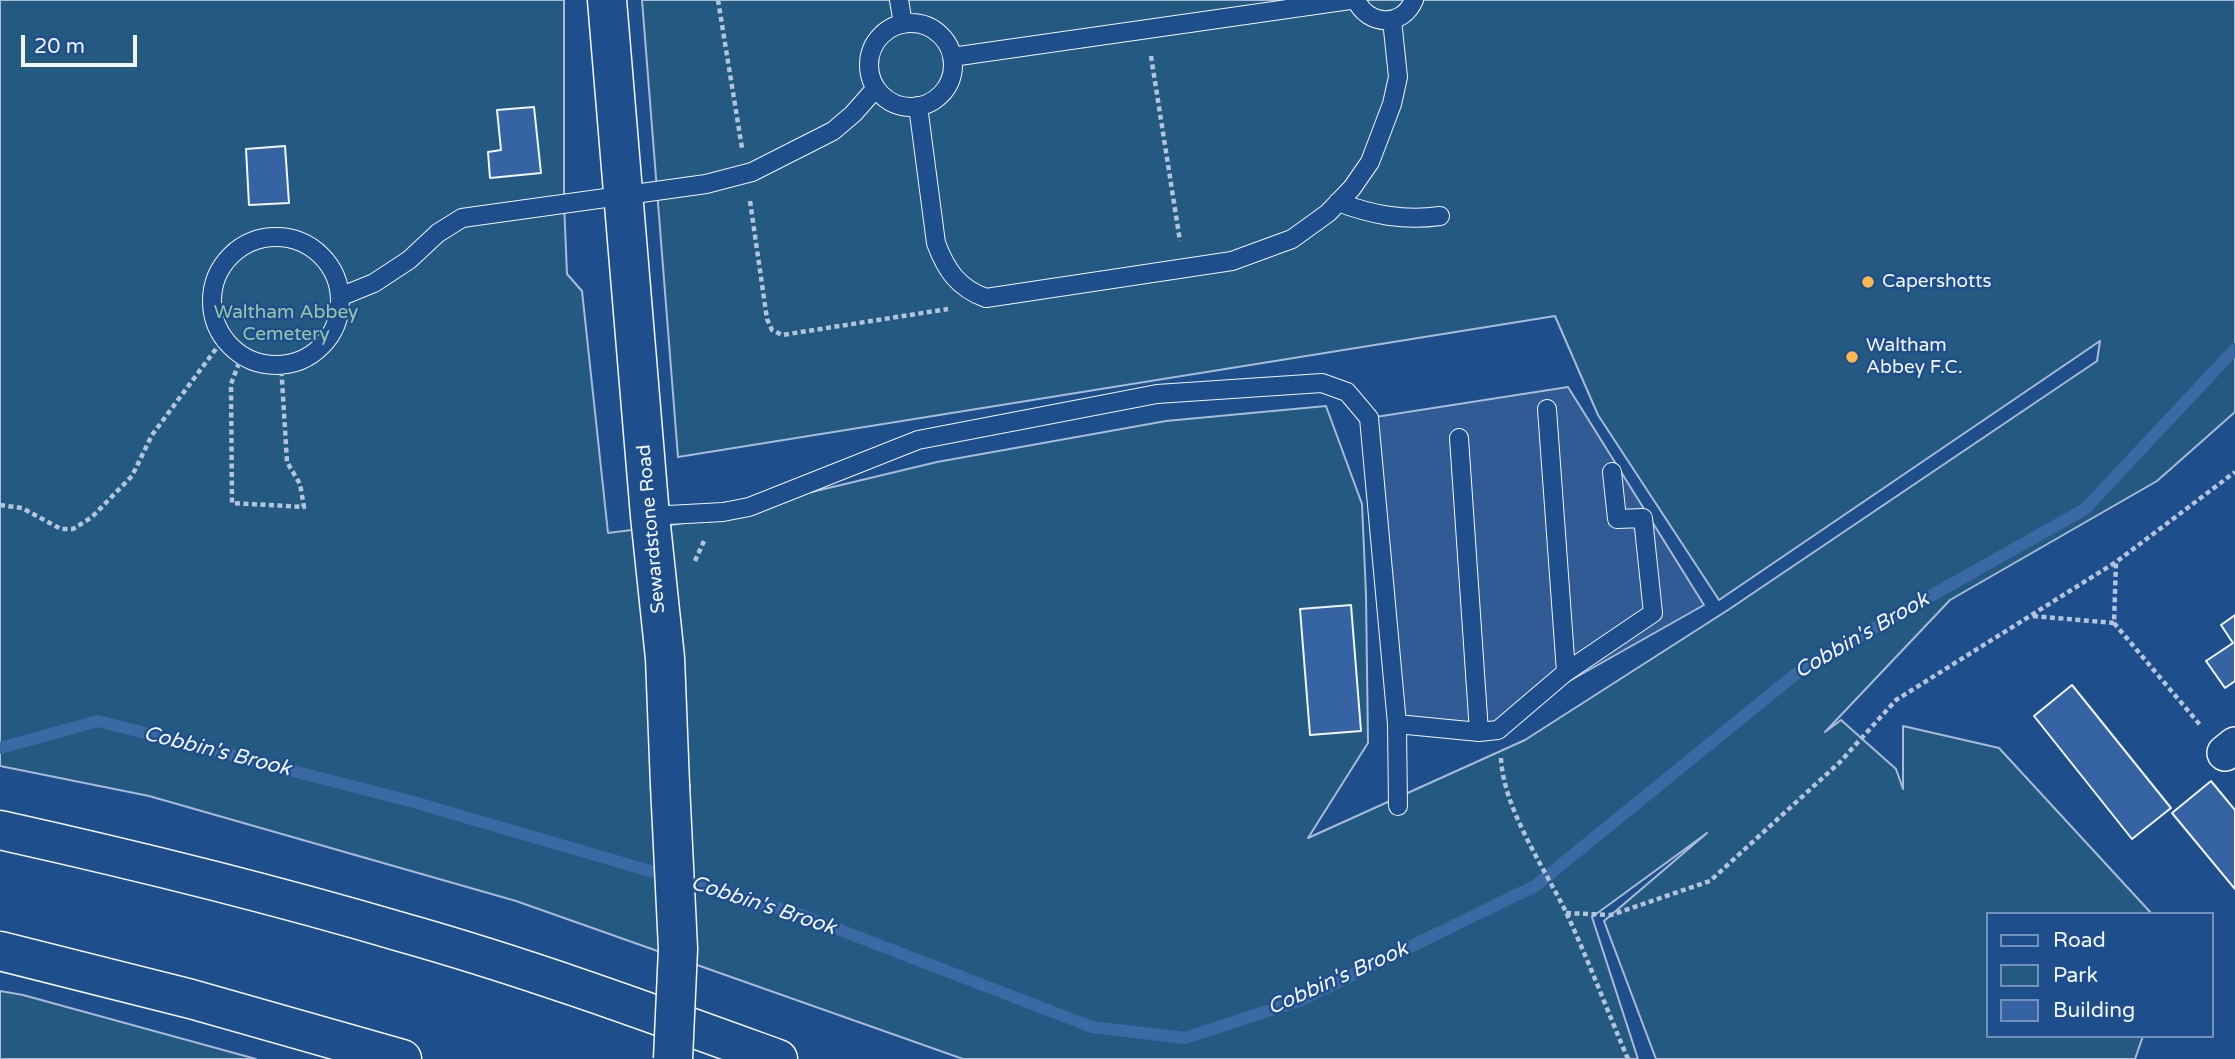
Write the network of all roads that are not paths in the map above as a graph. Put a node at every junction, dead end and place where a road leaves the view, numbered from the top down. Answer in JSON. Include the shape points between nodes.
{"nodes":[{"id":1,"x":607,"y":0,"type":"edge"},
{"id":2,"x":899,"y":0,"type":"edge"},
{"id":3,"x":1350,"y":0,"type":"edge"},
{"id":4,"x":1356,"y":0,"type":"edge"},
{"id":5,"x":1414,"y":0,"type":"edge"},
{"id":6,"x":1392,"y":20,"type":"junction"},
{"id":7,"x":903,"y":24,"type":"junction"},
{"id":8,"x":952,"y":57,"type":"junction"},
{"id":9,"x":876,"y":88,"type":"junction"},
{"id":10,"x":918,"y":106,"type":"junction"},
{"id":11,"x":623,"y":195,"type":"junction"},
{"id":12,"x":1338,"y":202,"type":"junction"},
{"id":13,"x":1440,"y":216,"type":"dead end"},
{"id":14,"x":340,"y":290,"type":"junction"},
{"id":15,"x":1547,"y":409,"type":"dead end"},
{"id":16,"x":1459,"y":438,"type":"dead end"},
{"id":17,"x":1612,"y":472,"type":"dead end"},
{"id":18,"x":650,"y":516,"type":"junction"},
{"id":19,"x":1566,"y":672,"type":"junction"},
{"id":20,"x":1397,"y":724,"type":"junction"},
{"id":21,"x":1479,"y":732,"type":"junction"},
{"id":22,"x":1398,"y":806,"type":"dead end"},
{"id":23,"x":0,"y":830,"type":"edge"},
{"id":24,"x":0,"y":951,"type":"edge"},
{"id":25,"x":402,"y":1059,"type":"edge"},
{"id":26,"x":673,"y":1059,"type":"edge"},
{"id":27,"x":778,"y":1059,"type":"edge"}],
"edges":[{"from":1,"to":11,"type":"main road","name":"Sewardstone Road"},
{"from":2,"to":7,"type":"lane"},
{"from":3,"to":8,"type":"lane"},
{"from":4,"to":6,"type":"lane","via":[[1368,16]]},
{"from":5,"to":6,"type":"lane","via":[[1407,12]]},
{"from":6,"to":12,"type":"lane","via":[[1398,78],[1392,104],[1370,162]]},
{"from":7,"to":8,"type":"lane","via":[[927,26],[939,33]]},
{"from":7,"to":9,"type":"lane","via":[[886,31],[870,54]]},
{"from":8,"to":10,"type":"lane","via":[[949,83],[941,94]]},
{"from":9,"to":10,"type":"lane","via":[[892,102]]},
{"from":9,"to":11,"type":"lane","via":[[833,131],[746,174]]},
{"from":10,"to":12,"type":"lane","via":[[936,243],[943,264],[955,281],[986,298],[1232,261],[1292,239]]},
{"from":11,"to":14,"type":"lane","via":[[462,218],[374,283],[347,294]]},
{"from":11,"to":18,"type":"main road","name":"Sewardstone Road"},
{"from":12,"to":13,"type":"lane","via":[[1383,216]]},
{"from":14,"to":14,"type":"lane","via":[[333,270],[320,254],[283,237],[263,238],[244,245],[216,275],[213,316],[224,338],[242,355],[269,365],[289,364],[323,345],[335,329]]},
{"from":15,"to":19,"type":"lane"},
{"from":16,"to":21,"type":"lane"},
{"from":17,"to":19,"type":"lane","via":[[1617,519],[1643,518],[1653,613]]},
{"from":18,"to":20,"type":"lane","via":[[723,513],[749,507],[918,440],[1157,394],[1322,383],[1347,392],[1370,418]]},
{"from":18,"to":26,"type":"main road","name":"Sewardstone Road","bridge":true,"via":[[665,658],[678,949]]},
{"from":19,"to":21,"type":"lane","via":[[1498,730]]},
{"from":20,"to":21,"type":"lane"},
{"from":20,"to":22,"type":"lane"},
{"from":23,"to":27,"type":"main road","via":[[245,888],[403,932]]},
{"from":24,"to":25,"type":"main road"}]}
